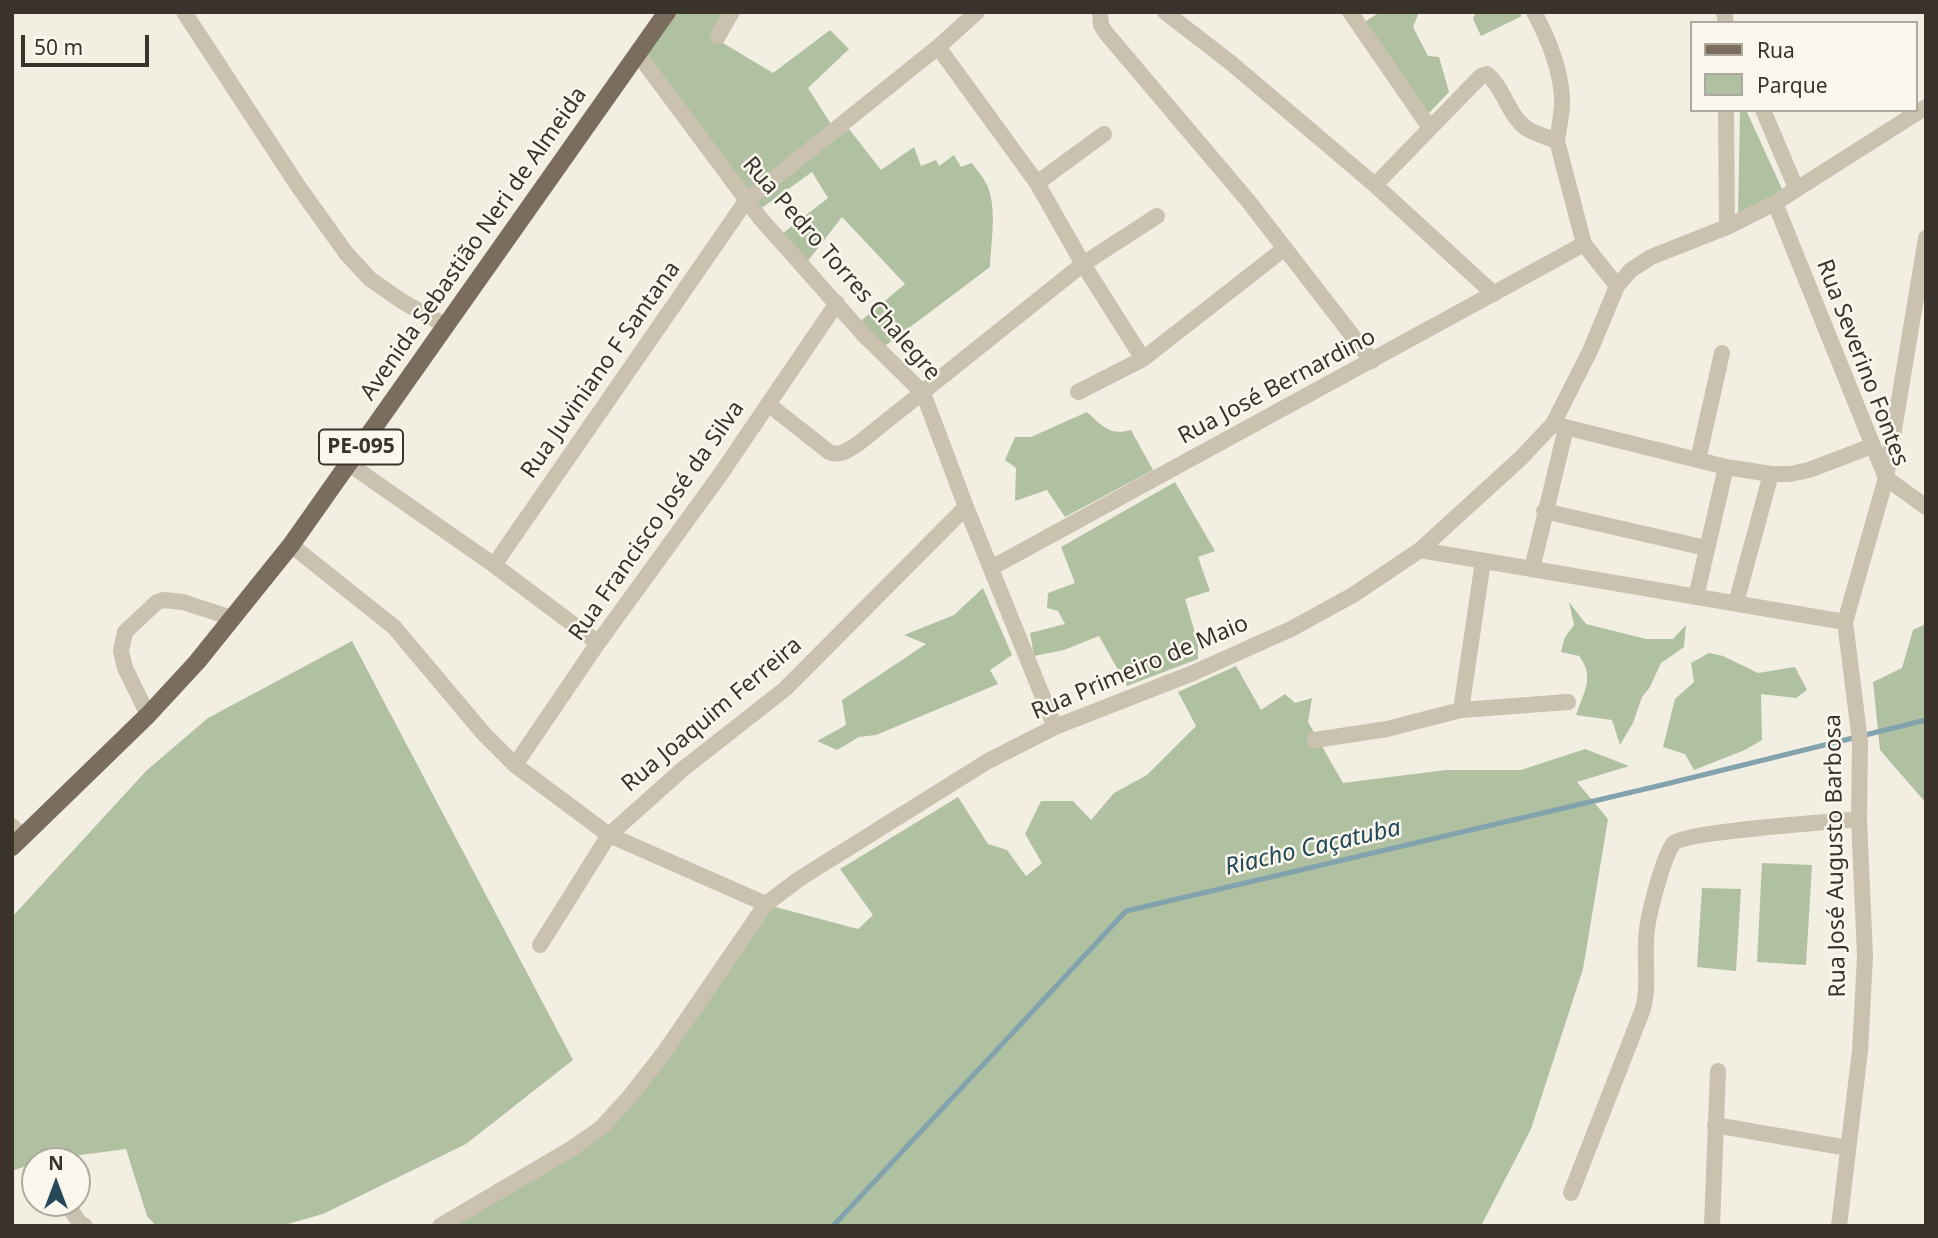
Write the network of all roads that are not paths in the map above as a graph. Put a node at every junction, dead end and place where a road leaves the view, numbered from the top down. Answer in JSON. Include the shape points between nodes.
{"nodes":[{"id":1,"x":184,"y":12,"type":"edge"},
{"id":2,"x":667,"y":12,"type":"edge"},
{"id":3,"x":731,"y":12,"type":"edge"},
{"id":4,"x":977,"y":12,"type":"edge"},
{"id":5,"x":1100,"y":12,"type":"edge"},
{"id":6,"x":1165,"y":12,"type":"edge"},
{"id":7,"x":1350,"y":12,"type":"edge"},
{"id":8,"x":1534,"y":12,"type":"edge"},
{"id":9,"x":718,"y":36,"type":"dead end"},
{"id":10,"x":938,"y":47,"type":"junction"},
{"id":11,"x":638,"y":54,"type":"junction"},
{"id":12,"x":1926,"y":107,"type":"edge"},
{"id":13,"x":1726,"y":112,"type":"edge"},
{"id":14,"x":1764,"y":112,"type":"edge"},
{"id":15,"x":1430,"y":128,"type":"junction"},
{"id":16,"x":1104,"y":134,"type":"dead end"},
{"id":17,"x":1557,"y":141,"type":"junction"},
{"id":18,"x":1037,"y":183,"type":"junction"},
{"id":19,"x":1375,"y":185,"type":"junction"},
{"id":20,"x":1796,"y":188,"type":"junction"},
{"id":21,"x":746,"y":201,"type":"junction"},
{"id":22,"x":1774,"y":203,"type":"junction"},
{"id":23,"x":1157,"y":216,"type":"dead end"},
{"id":24,"x":1727,"y":227,"type":"junction"},
{"id":25,"x":1926,"y":238,"type":"edge"},
{"id":26,"x":1584,"y":244,"type":"junction"},
{"id":27,"x":1285,"y":248,"type":"junction"},
{"id":28,"x":1083,"y":264,"type":"junction"},
{"id":29,"x":1617,"y":286,"type":"junction"},
{"id":30,"x":1494,"y":294,"type":"junction"},
{"id":31,"x":837,"y":303,"type":"junction"},
{"id":32,"x":445,"y":325,"type":"junction"},
{"id":33,"x":1722,"y":353,"type":"dead end"},
{"id":34,"x":1143,"y":359,"type":"junction"},
{"id":35,"x":1373,"y":361,"type":"junction"},
{"id":36,"x":923,"y":393,"type":"junction"},
{"id":37,"x":1078,"y":393,"type":"dead end"},
{"id":38,"x":768,"y":404,"type":"junction"},
{"id":39,"x":1559,"y":426,"type":"junction"},
{"id":40,"x":1872,"y":446,"type":"junction"},
{"id":41,"x":1698,"y":460,"type":"junction"},
{"id":42,"x":349,"y":464,"type":"junction"},
{"id":43,"x":1726,"y":467,"type":"junction"},
{"id":44,"x":1771,"y":474,"type":"junction"},
{"id":45,"x":1886,"y":478,"type":"junction"},
{"id":46,"x":966,"y":507,"type":"junction"},
{"id":47,"x":1926,"y":507,"type":"edge"},
{"id":48,"x":1545,"y":511,"type":"junction"},
{"id":49,"x":291,"y":545,"type":"junction"},
{"id":50,"x":1706,"y":548,"type":"junction"},
{"id":51,"x":1420,"y":550,"type":"junction"},
{"id":52,"x":1483,"y":561,"type":"junction"},
{"id":53,"x":494,"y":565,"type":"junction"},
{"id":54,"x":991,"y":568,"type":"junction"},
{"id":55,"x":1532,"y":569,"type":"junction"},
{"id":56,"x":1696,"y":597,"type":"junction"},
{"id":57,"x":1736,"y":603,"type":"junction"},
{"id":58,"x":232,"y":618,"type":"junction"},
{"id":59,"x":1845,"y":622,"type":"junction"},
{"id":60,"x":598,"y":643,"type":"junction"},
{"id":61,"x":1568,"y":702,"type":"dead end"},
{"id":62,"x":1461,"y":710,"type":"junction"},
{"id":63,"x":148,"y":715,"type":"junction"},
{"id":64,"x":1055,"y":727,"type":"junction"},
{"id":65,"x":1315,"y":740,"type":"dead end"},
{"id":66,"x":515,"y":765,"type":"junction"},
{"id":67,"x":1859,"y":819,"type":"junction"},
{"id":68,"x":609,"y":835,"type":"junction"},
{"id":69,"x":16,"y":837,"type":"edge"},
{"id":70,"x":766,"y":904,"type":"junction"},
{"id":71,"x":540,"y":945,"type":"dead end"},
{"id":72,"x":1718,"y":1071,"type":"dead end"},
{"id":73,"x":1714,"y":1125,"type":"junction"},
{"id":74,"x":1848,"y":1148,"type":"junction"},
{"id":75,"x":1571,"y":1193,"type":"dead end"},
{"id":76,"x":440,"y":1226,"type":"edge"},
{"id":77,"x":1712,"y":1226,"type":"edge"},
{"id":78,"x":1839,"y":1226,"type":"edge"}],
"edges":[{"from":1,"to":32,"type":"street","via":[[346,253],[370,279]]},
{"from":2,"to":11,"type":"main road","name":"Avenida Sebastião Neri de Almeida","number":"PE-095"},
{"from":3,"to":9,"type":"street"},
{"from":4,"to":10,"type":"street","name":"Rua Juviniano F Santana"},
{"from":5,"to":27,"type":"street","via":[[1106,33]]},
{"from":6,"to":19,"type":"street"},
{"from":7,"to":15,"type":"street"},
{"from":8,"to":17,"type":"street","via":[[1558,74],[1562,98]]},
{"from":10,"to":18,"type":"street"},
{"from":10,"to":21,"type":"street","name":"Rua Juviniano F Santana"},
{"from":11,"to":21,"type":"street","name":"Rua Pedro Torres Chalegre"},
{"from":11,"to":32,"type":"main road","name":"Avenida Sebastião Neri de Almeida","number":"PE-095"},
{"from":12,"to":20,"type":"street"},
{"from":13,"to":24,"type":"street"},
{"from":14,"to":20,"type":"street"},
{"from":15,"to":17,"type":"street","via":[[1487,74],[1525,127]]},
{"from":15,"to":19,"type":"street"},
{"from":16,"to":18,"type":"street"},
{"from":17,"to":26,"type":"street"},
{"from":18,"to":28,"type":"street"},
{"from":19,"to":30,"type":"street"},
{"from":20,"to":22,"type":"street"},
{"from":21,"to":31,"type":"street","name":"Rua Pedro Torres Chalegre"},
{"from":21,"to":53,"type":"street","name":"Rua Juviniano F Santana"},
{"from":22,"to":24,"type":"street"},
{"from":22,"to":40,"type":"street","name":"Rua Severino Fontes"},
{"from":23,"to":28,"type":"street"},
{"from":24,"to":29,"type":"street","via":[[1640,263]]},
{"from":25,"to":45,"type":"street"},
{"from":26,"to":29,"type":"street"},
{"from":26,"to":30,"type":"street","name":"Rua José Bernardino"},
{"from":27,"to":34,"type":"street"},
{"from":27,"to":35,"type":"street"},
{"from":28,"to":34,"type":"street"},
{"from":28,"to":36,"type":"street"},
{"from":29,"to":39,"type":"street","name":"Rua Primeiro de Maio"},
{"from":30,"to":35,"type":"street","name":"Rua José Bernardino"},
{"from":31,"to":36,"type":"street","name":"Rua Pedro Torres Chalegre"},
{"from":31,"to":38,"type":"street","name":"Rua Francisco José da Silva"},
{"from":32,"to":42,"type":"main road","name":"Avenida Sebastião Neri de Almeida","number":"PE-095"},
{"from":33,"to":41,"type":"street"},
{"from":34,"to":37,"type":"street"},
{"from":35,"to":54,"type":"street","name":"Rua José Bernardino"},
{"from":36,"to":38,"type":"street","via":[[839,454],[829,452]]},
{"from":36,"to":46,"type":"street","name":"Rua Pedro Torres Chalegre"},
{"from":38,"to":60,"type":"street","name":"Rua Francisco José da Silva"},
{"from":39,"to":41,"type":"street"},
{"from":39,"to":48,"type":"street"},
{"from":39,"to":51,"type":"street","name":"Rua Primeiro de Maio"},
{"from":40,"to":44,"type":"street","via":[[1809,470]]},
{"from":40,"to":45,"type":"street","name":"Rua Severino Fontes"},
{"from":41,"to":43,"type":"street"},
{"from":42,"to":49,"type":"main road","name":"Avenida Sebastião Neri de Almeida","number":"PE-095"},
{"from":42,"to":53,"type":"street"},
{"from":43,"to":44,"type":"street"},
{"from":43,"to":50,"type":"street"},
{"from":44,"to":57,"type":"street"},
{"from":45,"to":47,"type":"street"},
{"from":45,"to":59,"type":"street","name":"Rua Severino Fontes"},
{"from":46,"to":54,"type":"street","name":"Rua Pedro Torres Chalegre"},
{"from":46,"to":68,"type":"street","name":"Rua Joaquim Ferreira","via":[[785,689],[682,769]]},
{"from":48,"to":50,"type":"street"},
{"from":48,"to":55,"type":"street"},
{"from":49,"to":58,"type":"main road","name":"Avenida Sebastião Neri de Almeida","number":"PE-095"},
{"from":49,"to":66,"type":"street","via":[[394,627]]},
{"from":50,"to":56,"type":"street"},
{"from":51,"to":52,"type":"street"},
{"from":51,"to":64,"type":"street","name":"Rua Primeiro de Maio","via":[[1291,629]]},
{"from":52,"to":55,"type":"street"},
{"from":52,"to":62,"type":"street"},
{"from":53,"to":60,"type":"street"},
{"from":54,"to":64,"type":"street","name":"Rua Pedro Torres Chalegre"},
{"from":55,"to":56,"type":"street"},
{"from":56,"to":57,"type":"street"},
{"from":57,"to":59,"type":"street"},
{"from":58,"to":63,"type":"main road","name":"Avenida Sebastião Neri de Almeida","number":"PE-095"},
{"from":58,"to":63,"type":"street","via":[[164,600],[125,632],[121,651],[125,668]]},
{"from":59,"to":67,"type":"street","name":"Rua José Augusto Barbosa","via":[[1860,741]]},
{"from":60,"to":66,"type":"street","name":"Rua Francisco José da Silva"},
{"from":61,"to":62,"type":"street"},
{"from":62,"to":65,"type":"street","via":[[1387,729]]},
{"from":63,"to":69,"type":"main road","name":"Avenida Sebastião Neri de Almeida","number":"PE-095"},
{"from":64,"to":70,"type":"street","name":"Rua Primeiro de Maio","via":[[988,761],[799,878]]},
{"from":66,"to":68,"type":"street"},
{"from":67,"to":74,"type":"street","name":"Rua José Augusto Barbosa","via":[[1865,956]]},
{"from":67,"to":75,"type":"street","via":[[1717,832],[1673,843],[1647,927],[1643,1009]]},
{"from":68,"to":70,"type":"street"},
{"from":68,"to":71,"type":"street","name":"Rua Joaquim Ferreira"},
{"from":70,"to":76,"type":"street","name":"Rua Primeiro de Maio","via":[[663,1055],[601,1128]]},
{"from":72,"to":73,"type":"street"},
{"from":73,"to":74,"type":"street"},
{"from":73,"to":77,"type":"street"},
{"from":74,"to":78,"type":"street","name":"Rua José Augusto Barbosa"}]}
